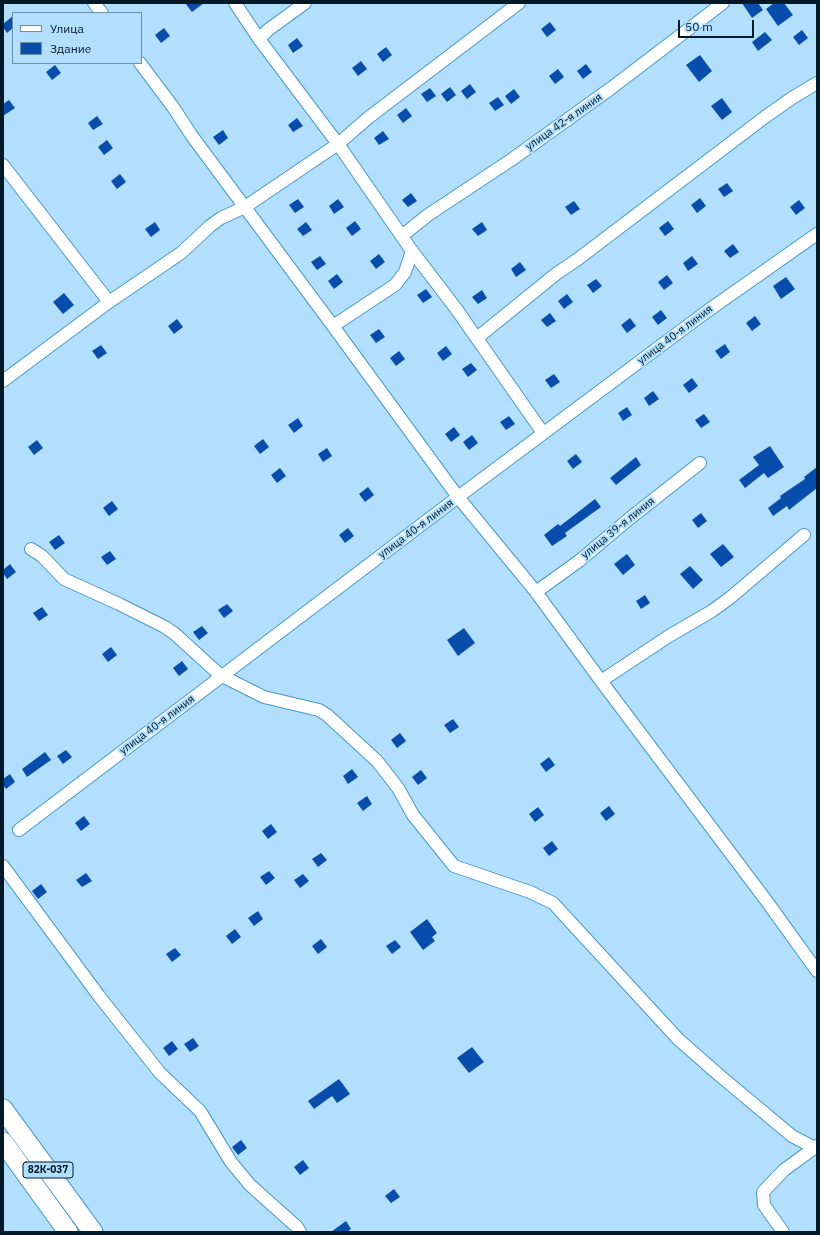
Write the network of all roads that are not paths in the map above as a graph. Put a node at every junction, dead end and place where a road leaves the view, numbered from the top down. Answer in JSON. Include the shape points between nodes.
{"nodes":[{"id":1,"x":94,"y":3,"type":"edge"},
{"id":2,"x":235,"y":3,"type":"edge"},
{"id":3,"x":305,"y":3,"type":"edge"},
{"id":4,"x":518,"y":3,"type":"edge"},
{"id":5,"x":722,"y":3,"type":"edge"},
{"id":6,"x":101,"y":12,"type":"edge"},
{"id":7,"x":259,"y":38,"type":"junction"},
{"id":8,"x":141,"y":64,"type":"edge"},
{"id":9,"x":817,"y":83,"type":"edge"},
{"id":10,"x":338,"y":144,"type":"junction"},
{"id":11,"x":3,"y":165,"type":"edge"},
{"id":12,"x":245,"y":207,"type":"junction"},
{"id":13,"x":817,"y":234,"type":"edge"},
{"id":14,"x":402,"y":236,"type":"junction"},
{"id":15,"x":412,"y":251,"type":"junction"},
{"id":16,"x":109,"y":302,"type":"junction"},
{"id":17,"x":333,"y":326,"type":"junction"},
{"id":18,"x":477,"y":338,"type":"junction"},
{"id":19,"x":3,"y":381,"type":"edge"},
{"id":20,"x":543,"y":434,"type":"junction"},
{"id":21,"x":700,"y":463,"type":"dead end"},
{"id":22,"x":458,"y":497,"type":"junction"},
{"id":23,"x":804,"y":535,"type":"dead end"},
{"id":24,"x":31,"y":549,"type":"dead end"},
{"id":25,"x":536,"y":592,"type":"junction"},
{"id":26,"x":222,"y":676,"type":"junction"},
{"id":27,"x":601,"y":681,"type":"junction"},
{"id":28,"x":19,"y":830,"type":"dead end"},
{"id":29,"x":3,"y":866,"type":"edge"},
{"id":30,"x":817,"y":971,"type":"edge"},
{"id":31,"x":3,"y":1109,"type":"edge"},
{"id":32,"x":3,"y":1142,"type":"edge"},
{"id":33,"x":816,"y":1147,"type":"edge"},
{"id":34,"x":68,"y":1232,"type":"edge"},
{"id":35,"x":93,"y":1232,"type":"edge"},
{"id":36,"x":300,"y":1232,"type":"edge"},
{"id":37,"x":783,"y":1232,"type":"edge"}],
"edges":[{"from":1,"to":6,"type":"street"},
{"from":2,"to":7,"type":"street"},
{"from":3,"to":7,"type":"street"},
{"from":4,"to":10,"type":"street"},
{"from":5,"to":14,"type":"street","name":"улица 42-я линия","via":[[610,89],[511,160],[428,215]]},
{"from":7,"to":10,"type":"street"},
{"from":8,"to":12,"type":"street"},
{"from":9,"to":18,"type":"street","via":[[765,117],[556,274]]},
{"from":10,"to":12,"type":"street"},
{"from":10,"to":14,"type":"street"},
{"from":11,"to":16,"type":"street"},
{"from":12,"to":16,"type":"street","via":[[221,218],[181,253]]},
{"from":12,"to":17,"type":"street"},
{"from":13,"to":20,"type":"street","name":"улица 40-я линия","via":[[706,312]]},
{"from":14,"to":15,"type":"street"},
{"from":15,"to":17,"type":"street","via":[[405,272],[395,285]]},
{"from":15,"to":18,"type":"street"},
{"from":16,"to":19,"type":"street"},
{"from":17,"to":22,"type":"street"},
{"from":18,"to":20,"type":"street"},
{"from":20,"to":22,"type":"street","name":"улица 40-я линия"},
{"from":21,"to":25,"type":"street","name":"улица 39-я линия"},
{"from":22,"to":25,"type":"street"},
{"from":22,"to":26,"type":"street","name":"улица 40-я линия"},
{"from":23,"to":27,"type":"street","via":[[731,597]]},
{"from":24,"to":26,"type":"street","via":[[42,556],[64,579],[119,604],[175,634]]},
{"from":25,"to":27,"type":"street"},
{"from":26,"to":28,"type":"street","name":"улица 40-я линия"},
{"from":26,"to":33,"type":"street","via":[[264,697],[319,710],[327,715],[377,761],[398,788],[413,815],[454,866],[530,892],[553,903],[678,1039],[792,1136]]},
{"from":27,"to":30,"type":"street"},
{"from":29,"to":36,"type":"street","via":[[94,990],[160,1073],[200,1111],[250,1186]]},
{"from":31,"to":35,"type":"main road","number":"82К-037"},
{"from":32,"to":34,"type":"main road"},
{"from":33,"to":37,"type":"street","via":[[784,1170],[762,1192],[764,1205]]}]}
